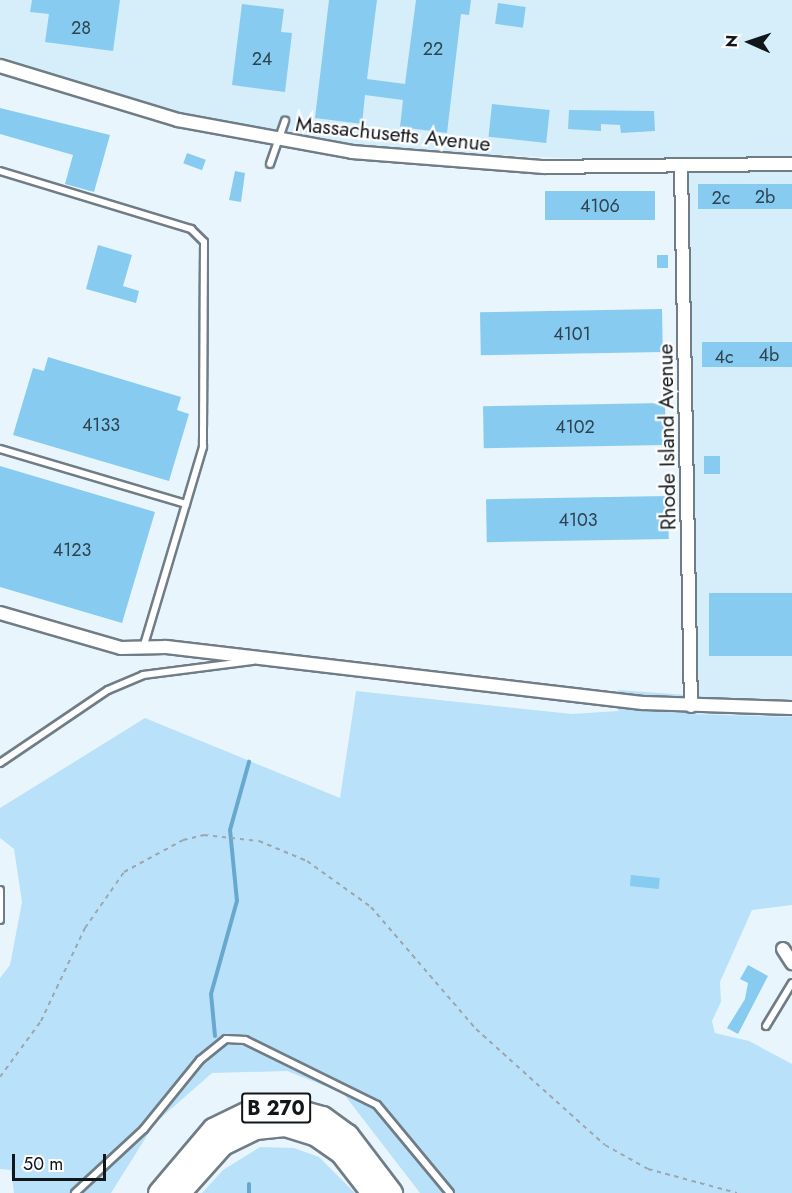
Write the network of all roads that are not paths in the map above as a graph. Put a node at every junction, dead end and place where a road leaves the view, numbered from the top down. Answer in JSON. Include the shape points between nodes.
{"nodes":[{"id":1,"x":0,"y":66,"type":"edge"},
{"id":2,"x":285,"y":121,"type":"dead end"},
{"id":3,"x":275,"y":140,"type":"junction"},
{"id":4,"x":270,"y":164,"type":"dead end"},
{"id":5,"x":792,"y":164,"type":"edge"},
{"id":6,"x":681,"y":167,"type":"junction"},
{"id":7,"x":0,"y":171,"type":"edge"},
{"id":8,"x":0,"y":449,"type":"edge"},
{"id":9,"x":186,"y":504,"type":"junction"},
{"id":10,"x":0,"y":613,"type":"edge"},
{"id":11,"x":143,"y":648,"type":"junction"},
{"id":12,"x":266,"y":658,"type":"junction"},
{"id":13,"x":692,"y":706,"type":"junction"},
{"id":14,"x":792,"y":708,"type":"edge"},
{"id":15,"x":0,"y":763,"type":"edge"},
{"id":16,"x":0,"y":890,"type":"edge"},
{"id":17,"x":0,"y":920,"type":"edge"},
{"id":18,"x":783,"y":949,"type":"dead end"},
{"id":19,"x":792,"y":963,"type":"edge"},
{"id":20,"x":792,"y":983,"type":"edge"},
{"id":21,"x":766,"y":1026,"type":"dead end"},
{"id":22,"x":75,"y":1193,"type":"edge"},
{"id":23,"x":159,"y":1193,"type":"edge"},
{"id":24,"x":180,"y":1193,"type":"edge"},
{"id":25,"x":372,"y":1193,"type":"edge"},
{"id":26,"x":392,"y":1193,"type":"edge"},
{"id":27,"x":450,"y":1193,"type":"edge"}],
"edges":[{"from":1,"to":3,"type":"street","name":"Massachusetts Avenue","via":[[132,109]]},
{"from":2,"to":3,"type":"lane"},
{"from":3,"to":4,"type":"lane"},
{"from":3,"to":6,"type":"street","name":"Massachusetts Avenue","via":[[487,164]]},
{"from":5,"to":6,"type":"street","name":"Massachusetts Avenue"},
{"from":6,"to":13,"type":"street","name":"Rhode Island Avenue"},
{"from":7,"to":9,"type":"lane","via":[[199,233],[207,254],[203,447]]},
{"from":8,"to":9,"type":"lane"},
{"from":9,"to":11,"type":"lane"},
{"from":10,"to":11,"type":"street","via":[[121,648]]},
{"from":11,"to":12,"type":"street"},
{"from":12,"to":13,"type":"street"},
{"from":12,"to":15,"type":"lane","via":[[143,675],[108,690]]},
{"from":13,"to":14,"type":"street"},
{"from":16,"to":17,"type":"lane"},
{"from":18,"to":19,"type":"street"},
{"from":20,"to":21,"type":"lane"},
{"from":22,"to":27,"type":"lane","via":[[144,1129],[200,1060],[226,1039],[245,1040],[377,1105]]},
{"from":23,"to":26,"type":"main road","number":"B 270","via":[[213,1129],[252,1110],[287,1107],[323,1117],[348,1135]]},
{"from":24,"to":25,"type":"main road","number":"B 270","via":[[223,1145],[256,1129],[285,1126],[315,1135],[341,1153]]}]}
